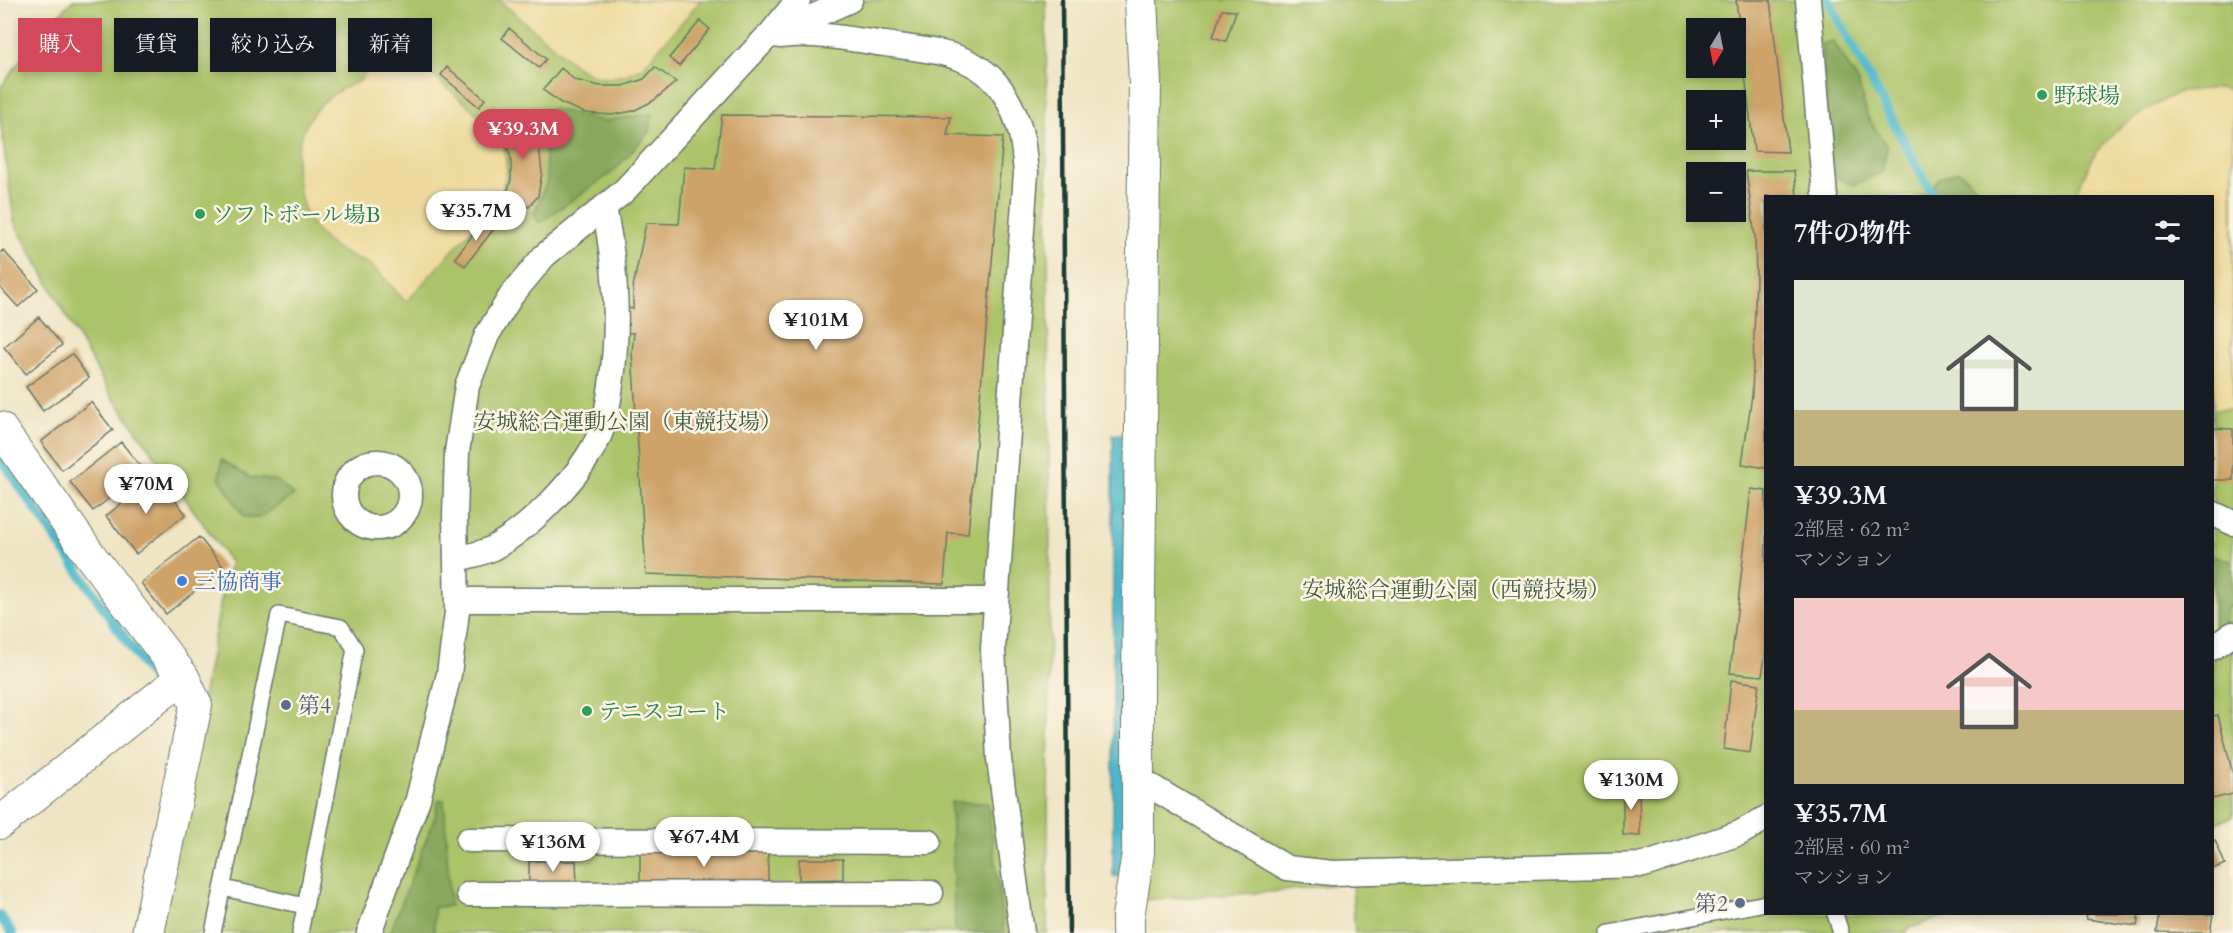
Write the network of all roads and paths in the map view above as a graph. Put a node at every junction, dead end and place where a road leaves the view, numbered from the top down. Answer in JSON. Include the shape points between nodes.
{"nodes":[{"id":1,"x":798,"y":0,"type":"edge"},
{"id":2,"x":850,"y":0,"type":"edge"},
{"id":3,"x":1141,"y":0,"type":"edge"},
{"id":4,"x":1808,"y":0,"type":"edge"},
{"id":5,"x":766,"y":38,"type":"junction"},
{"id":6,"x":1825,"y":195,"type":"edge"},
{"id":7,"x":604,"y":207,"type":"junction"},
{"id":8,"x":0,"y":428,"type":"edge"},
{"id":9,"x":2214,"y":514,"type":"edge"},
{"id":10,"x":2233,"y":524,"type":"edge"},
{"id":11,"x":456,"y":560,"type":"junction"},
{"id":12,"x":457,"y":600,"type":"junction"},
{"id":13,"x":996,"y":600,"type":"junction"},
{"id":14,"x":2233,"y":634,"type":"edge"},
{"id":15,"x":2214,"y":647,"type":"edge"},
{"id":16,"x":183,"y":677,"type":"junction"},
{"id":17,"x":1147,"y":784,"type":"dead end"},
{"id":18,"x":1764,"y":819,"type":"edge"},
{"id":19,"x":0,"y":823,"type":"edge"},
{"id":20,"x":468,"y":840,"type":"dead end"},
{"id":21,"x":929,"y":842,"type":"dead end"},
{"id":22,"x":223,"y":888,"type":"junction"},
{"id":23,"x":931,"y":893,"type":"dead end"},
{"id":24,"x":469,"y":894,"type":"dead end"},
{"id":25,"x":1764,"y":903,"type":"edge"},
{"id":26,"x":305,"y":906,"type":"junction"},
{"id":27,"x":1835,"y":915,"type":"edge"},
{"id":28,"x":148,"y":933,"type":"edge"},
{"id":29,"x":213,"y":933,"type":"edge"},
{"id":30,"x":300,"y":933,"type":"edge"},
{"id":31,"x":369,"y":933,"type":"edge"},
{"id":32,"x":1022,"y":933,"type":"edge"},
{"id":33,"x":1128,"y":933,"type":"edge"},
{"id":34,"x":1610,"y":933,"type":"edge"},
{"id":35,"x":1841,"y":933,"type":"edge"}],
"edges":[{"from":1,"to":5,"type":"street"},
{"from":2,"to":5,"type":"street"},
{"from":3,"to":33,"type":"street","via":[[1145,83],[1138,854]]},
{"from":4,"to":6,"type":"street"},
{"from":5,"to":7,"type":"street","via":[[624,191]]},
{"from":5,"to":13,"type":"street","via":[[834,36],[942,51],[968,60],[992,77],[1007,98],[1020,128],[1026,172]]},
{"from":7,"to":11,"type":"street","via":[[544,256],[511,296],[487,335],[467,386],[457,452]]},
{"from":7,"to":11,"type":"street","via":[[615,272],[616,319],[614,367],[600,433],[567,484],[546,506],[490,549]]},
{"from":8,"to":16,"type":"street"},
{"from":9,"to":10,"type":"street"},
{"from":11,"to":12,"type":"street"},
{"from":12,"to":13,"type":"street"},
{"from":12,"to":31,"type":"street","via":[[449,674],[419,795]]},
{"from":13,"to":32,"type":"street","via":[[993,649],[999,759]]},
{"from":14,"to":15,"type":"street"},
{"from":16,"to":19,"type":"street"},
{"from":16,"to":28,"type":"street","via":[[196,705]]},
{"from":17,"to":18,"type":"street","via":[[1287,868],[1332,873],[1644,865],[1740,833]]},
{"from":20,"to":21,"type":"street"},
{"from":22,"to":26,"type":"lane"},
{"from":22,"to":26,"type":"lane","via":[[279,615],[341,627],[355,649]]},
{"from":22,"to":29,"type":"lane"},
{"from":23,"to":24,"type":"street"},
{"from":25,"to":34,"type":"lane"},
{"from":26,"to":30,"type":"lane"},
{"from":27,"to":35,"type":"lane"}]}
